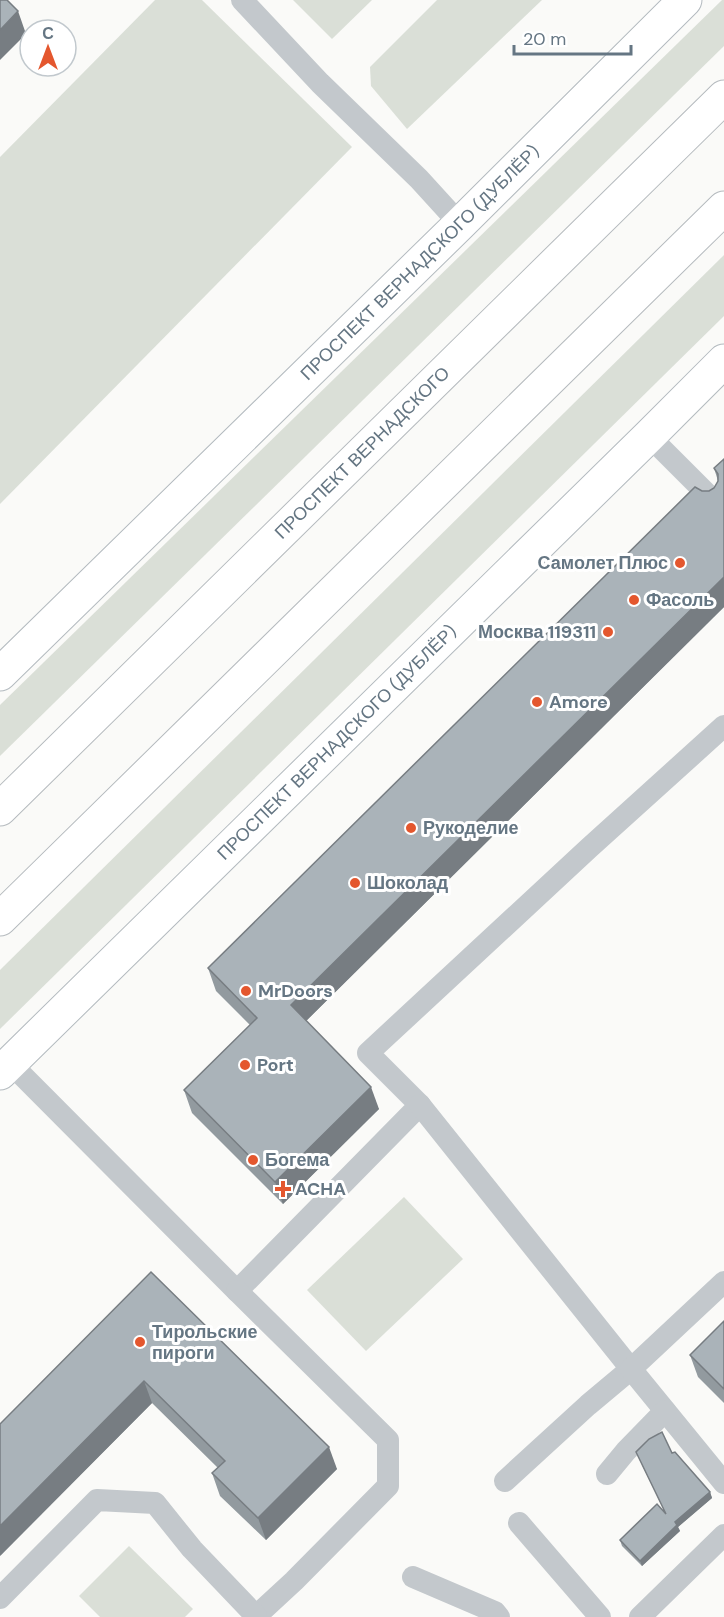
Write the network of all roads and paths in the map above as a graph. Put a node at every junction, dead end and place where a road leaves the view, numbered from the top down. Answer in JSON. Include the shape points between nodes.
{"nodes":[{"id":1,"x":242,"y":0,"type":"edge"},
{"id":2,"x":685,"y":0,"type":"edge"},
{"id":3,"x":724,"y":97,"type":"edge"},
{"id":4,"x":724,"y":208,"type":"edge"},
{"id":5,"x":460,"y":224,"type":"junction"},
{"id":6,"x":724,"y":361,"type":"edge"},
{"id":7,"x":650,"y":436,"type":"junction"},
{"id":8,"x":713,"y":500,"type":"edge"},
{"id":9,"x":0,"y":674,"type":"edge"},
{"id":10,"x":724,"y":726,"type":"edge"},
{"id":11,"x":0,"y":809,"type":"edge"},
{"id":12,"x":0,"y":919,"type":"edge"},
{"id":13,"x":5,"y":1068,"type":"edge"},
{"id":14,"x":420,"y":1105,"type":"junction"},
{"id":15,"x":724,"y":1282,"type":"edge"},
{"id":16,"x":237,"y":1291,"type":"junction"},
{"id":17,"x":631,"y":1369,"type":"junction"},
{"id":18,"x":665,"y":1411,"type":"junction"},
{"id":19,"x":607,"y":1474,"type":"dead end"},
{"id":20,"x":505,"y":1481,"type":"dead end"},
{"id":21,"x":724,"y":1483,"type":"edge"},
{"id":22,"x":519,"y":1523,"type":"dead end"},
{"id":23,"x":724,"y":1535,"type":"edge"},
{"id":24,"x":413,"y":1577,"type":"dead end"},
{"id":25,"x":0,"y":1598,"type":"edge"},
{"id":26,"x":256,"y":1616,"type":"edge"},
{"id":27,"x":499,"y":1617,"type":"edge"},
{"id":28,"x":600,"y":1617,"type":"edge"},
{"id":29,"x":640,"y":1617,"type":"edge"}],
"edges":[{"from":1,"to":5,"type":"lane"},
{"from":2,"to":5,"type":"main road","name":"ПРОСПЕКТ ВЕРНАДСКОГО (ДУБЛЁР)"},
{"from":3,"to":11,"type":"main road","name":"ПРОСПЕКТ ВЕРНАДСКОГО"},
{"from":4,"to":12,"type":"main road"},
{"from":5,"to":9,"type":"main road","name":"ПРОСПЕКТ ВЕРНАДСКОГО (ДУБЛЁР)"},
{"from":6,"to":7,"type":"main road","name":"ПРОСПЕКТ ВЕРНАДСКОГО (ДУБЛЁР)"},
{"from":7,"to":8,"type":"lane"},
{"from":7,"to":13,"type":"main road","name":"ПРОСПЕКТ ВЕРНАДСКОГО (ДУБЛЁР)"},
{"from":10,"to":14,"type":"lane","via":[[368,1053]]},
{"from":13,"to":16,"type":"lane"},
{"from":14,"to":16,"type":"lane"},
{"from":14,"to":17,"type":"lane"},
{"from":15,"to":17,"type":"lane"},
{"from":16,"to":26,"type":"lane","via":[[388,1440],[388,1486]]},
{"from":17,"to":18,"type":"lane"},
{"from":17,"to":20,"type":"lane"},
{"from":18,"to":19,"type":"lane"},
{"from":18,"to":21,"type":"lane"},
{"from":22,"to":28,"type":"lane"},
{"from":23,"to":29,"type":"lane"},
{"from":24,"to":27,"type":"lane"},
{"from":25,"to":26,"type":"lane","via":[[98,1500],[129,1501],[155,1503],[192,1549]]}]}
